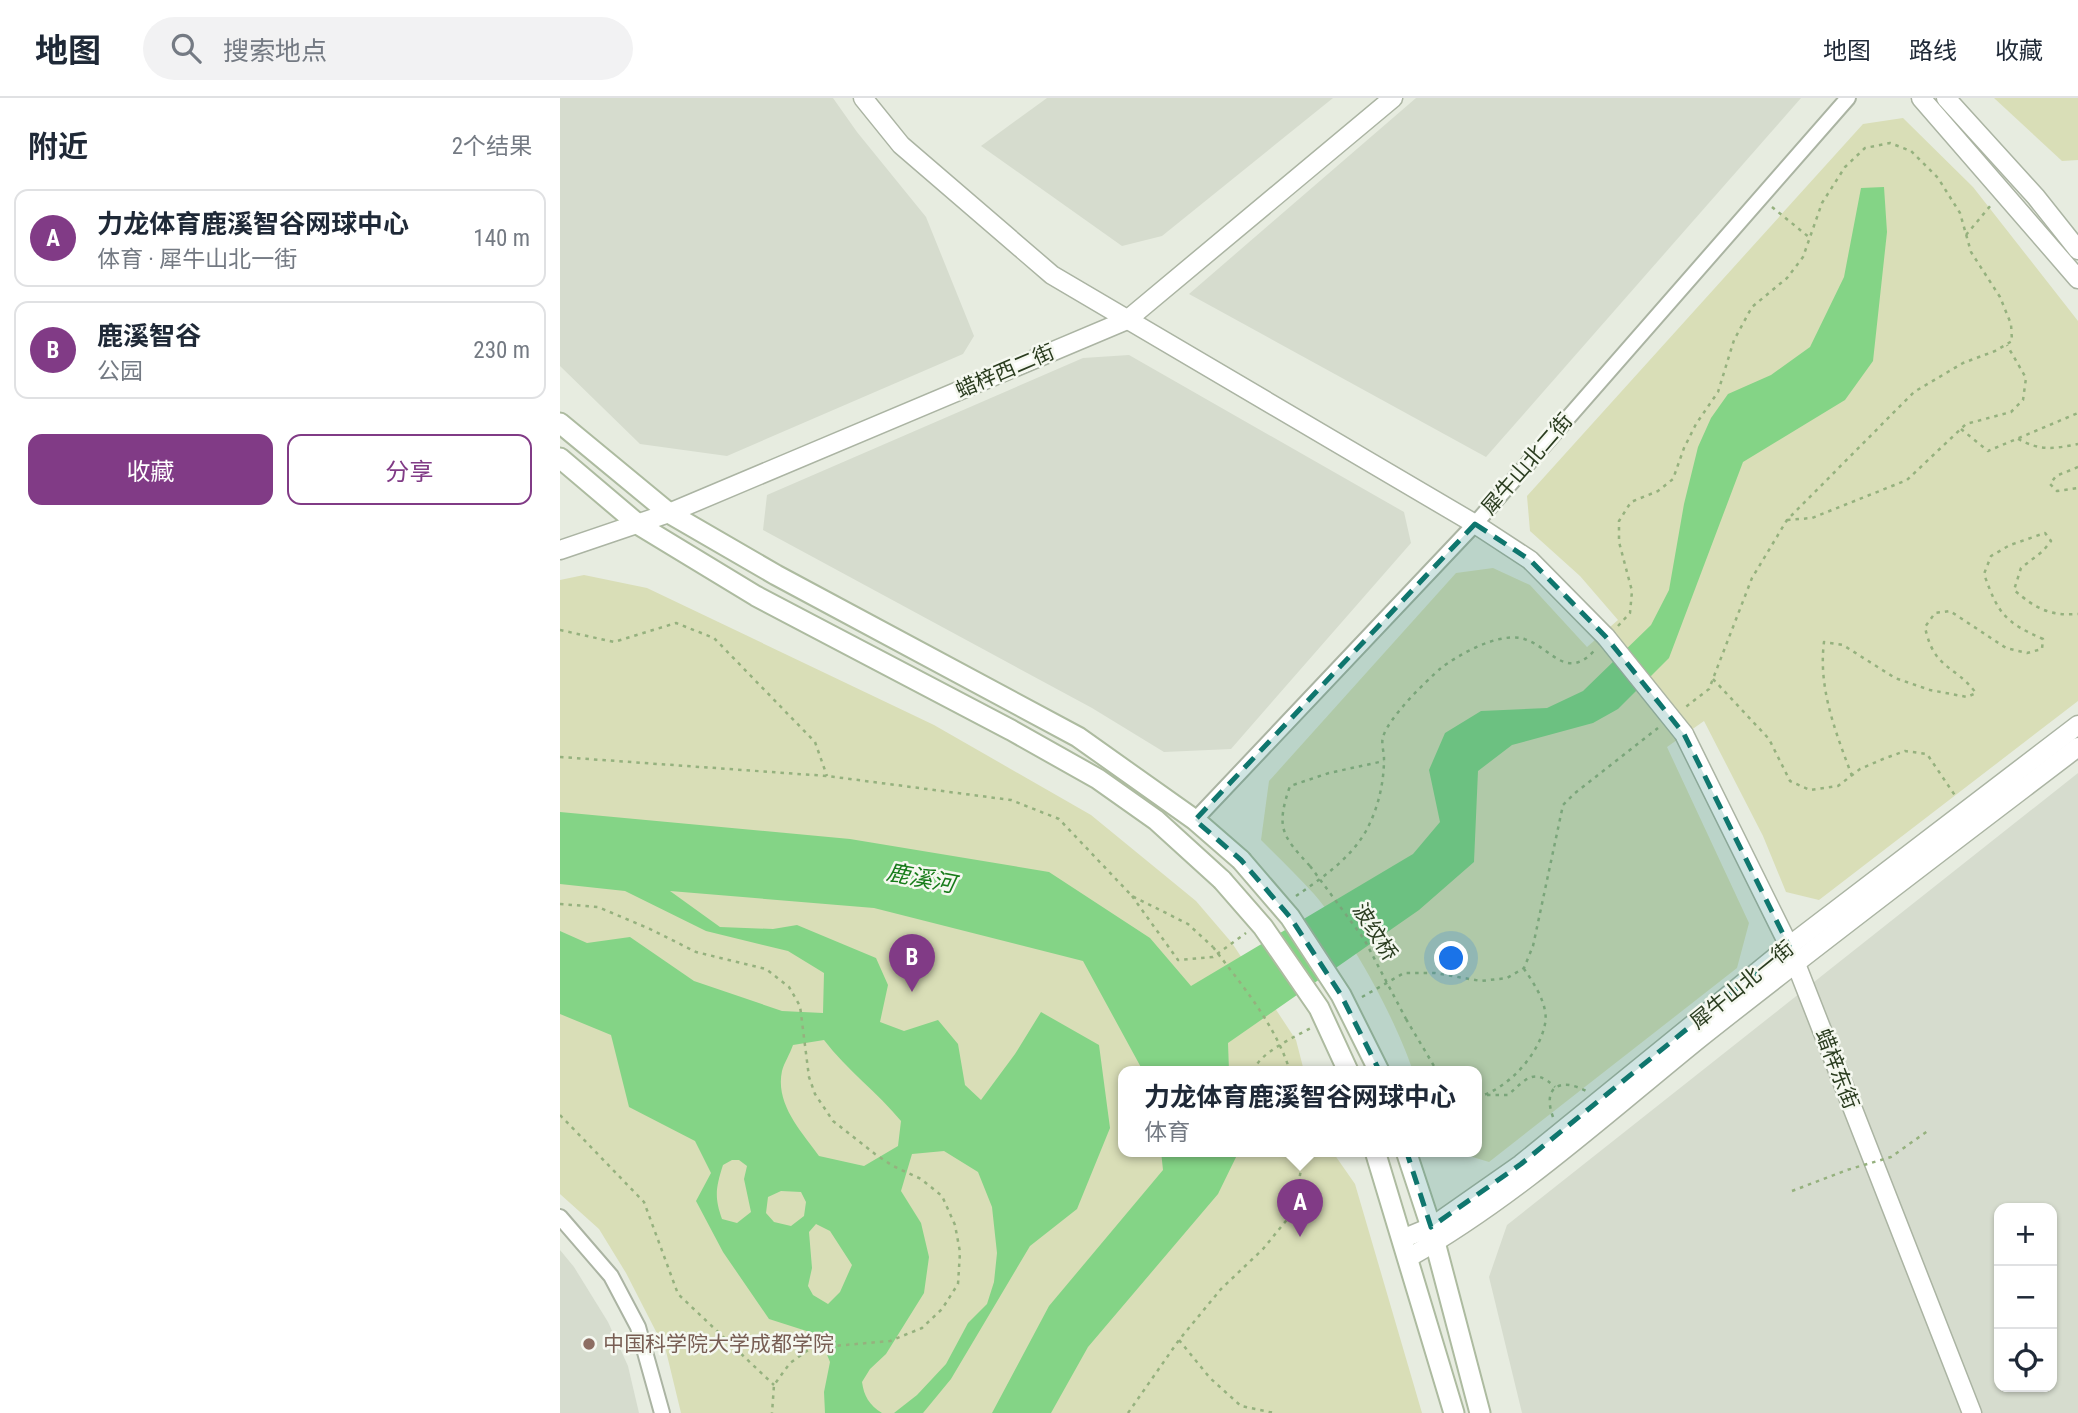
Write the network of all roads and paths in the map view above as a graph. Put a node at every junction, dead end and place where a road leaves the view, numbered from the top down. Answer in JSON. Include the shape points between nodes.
{"nodes":[{"id":1,"x":863,"y":98,"type":"edge"},
{"id":2,"x":1393,"y":98,"type":"edge"},
{"id":3,"x":1848,"y":98,"type":"edge"},
{"id":4,"x":1921,"y":98,"type":"edge"},
{"id":5,"x":1946,"y":98,"type":"edge"},
{"id":6,"x":2003,"y":191,"type":"junction"},
{"id":7,"x":1761,"y":198,"type":"junction"},
{"id":8,"x":1966,"y":235,"type":"junction"},
{"id":9,"x":1810,"y":238,"type":"junction"},
{"id":10,"x":2078,"y":250,"type":"edge"},
{"id":11,"x":2078,"y":279,"type":"edge"},
{"id":12,"x":1127,"y":320,"type":"junction"},
{"id":13,"x":2006,"y":344,"type":"junction"},
{"id":14,"x":2078,"y":413,"type":"edge"},
{"id":15,"x":560,"y":423,"type":"edge"},
{"id":16,"x":1961,"y":429,"type":"junction"},
{"id":17,"x":2018,"y":439,"type":"junction"},
{"id":18,"x":2078,"y":444,"type":"edge"},
{"id":19,"x":560,"y":458,"type":"edge"},
{"id":20,"x":2078,"y":467,"type":"edge"},
{"id":21,"x":2078,"y":488,"type":"edge"},
{"id":22,"x":669,"y":513,"type":"junction"},
{"id":23,"x":1787,"y":520,"type":"junction"},
{"id":24,"x":1475,"y":524,"type":"junction"},
{"id":25,"x":639,"y":525,"type":"junction"},
{"id":26,"x":560,"y":550,"type":"edge"},
{"id":27,"x":2078,"y":614,"type":"edge"},
{"id":28,"x":560,"y":630,"type":"edge"},
{"id":29,"x":1604,"y":640,"type":"junction"},
{"id":30,"x":1713,"y":680,"type":"junction"},
{"id":31,"x":1678,"y":713,"type":"dead end"},
{"id":32,"x":1667,"y":721,"type":"dead end"},
{"id":33,"x":2078,"y":725,"type":"edge"},
{"id":34,"x":2078,"y":747,"type":"edge"},
{"id":35,"x":560,"y":757,"type":"edge"},
{"id":36,"x":1384,"y":761,"type":"junction"},
{"id":37,"x":827,"y":776,"type":"junction"},
{"id":38,"x":1852,"y":776,"type":"junction"},
{"id":39,"x":1965,"y":811,"type":"junction"},
{"id":40,"x":1195,"y":820,"type":"junction"},
{"id":41,"x":1132,"y":896,"type":"junction"},
{"id":42,"x":1290,"y":901,"type":"dead end"},
{"id":43,"x":560,"y":904,"type":"edge"},
{"id":44,"x":1246,"y":933,"type":"dead end"},
{"id":45,"x":1792,"y":954,"type":"junction"},
{"id":46,"x":1524,"y":968,"type":"junction"},
{"id":47,"x":1359,"y":999,"type":"dead end"},
{"id":48,"x":1314,"y":1026,"type":"dead end"},
{"id":49,"x":1255,"y":1066,"type":"edge"},
{"id":50,"x":1288,"y":1066,"type":"edge"},
{"id":51,"x":1346,"y":1066,"type":"edge"},
{"id":52,"x":1376,"y":1066,"type":"edge"},
{"id":53,"x":1434,"y":1066,"type":"edge"},
{"id":54,"x":1555,"y":1087,"type":"junction"},
{"id":55,"x":1586,"y":1091,"type":"dead end"},
{"id":56,"x":1487,"y":1095,"type":"junction"},
{"id":57,"x":1482,"y":1096,"type":"edge"},
{"id":58,"x":560,"y":1115,"type":"edge"},
{"id":59,"x":1553,"y":1117,"type":"dead end"},
{"id":60,"x":1929,"y":1130,"type":"dead end"},
{"id":61,"x":1303,"y":1157,"type":"edge"},
{"id":62,"x":1378,"y":1157,"type":"edge"},
{"id":63,"x":1408,"y":1157,"type":"edge"},
{"id":64,"x":1793,"y":1191,"type":"dead end"},
{"id":65,"x":560,"y":1217,"type":"edge"},
{"id":66,"x":1432,"y":1235,"type":"junction"},
{"id":67,"x":1405,"y":1248,"type":"junction"},
{"id":68,"x":1180,"y":1340,"type":"junction"},
{"id":69,"x":774,"y":1385,"type":"junction"},
{"id":70,"x":662,"y":1413,"type":"edge"},
{"id":71,"x":772,"y":1413,"type":"edge"},
{"id":72,"x":1128,"y":1413,"type":"edge"},
{"id":73,"x":1274,"y":1413,"type":"edge"},
{"id":74,"x":1454,"y":1413,"type":"edge"},
{"id":75,"x":1480,"y":1413,"type":"edge"},
{"id":76,"x":1972,"y":1413,"type":"edge"}],
"edges":[{"from":1,"to":12,"type":"street","name":"蜡梓东街","via":[[901,145],[1052,275]]},
{"from":2,"to":12,"type":"street","name":"蜡梓西二街"},
{"from":3,"to":7,"type":"street","name":"犀牛山北二街"},
{"from":4,"to":6,"type":"street"},
{"from":5,"to":10,"type":"street"},
{"from":6,"to":8,"type":"path"},
{"from":6,"to":11,"type":"street"},
{"from":7,"to":9,"type":"path"},
{"from":7,"to":24,"type":"street","name":"犀牛山北二街"},
{"from":8,"to":9,"type":"path","via":[[1960,213],[1938,178],[1912,151],[1890,143],[1865,148],[1845,167],[1822,203]]},
{"from":8,"to":13,"type":"path","via":[[2011,324],[2012,341]]},
{"from":9,"to":29,"type":"path","via":[[1787,278],[1752,307],[1734,340],[1718,392],[1696,424],[1674,479],[1630,502],[1619,521],[1619,542],[1632,591],[1630,612]]},
{"from":12,"to":22,"type":"street","name":"蜡梓西二街"},
{"from":12,"to":24,"type":"street","name":"蜡梓东街"},
{"from":13,"to":16,"type":"path","via":[[2026,378],[2023,400],[2011,412]]},
{"from":13,"to":23,"type":"path","via":[[1913,392]]},
{"from":14,"to":17,"type":"path"},
{"from":15,"to":22,"type":"main road"},
{"from":16,"to":17,"type":"path","via":[[1988,451]]},
{"from":16,"to":23,"type":"path","via":[[1907,480],[1812,518]]},
{"from":17,"to":18,"type":"path","via":[[2052,450]]},
{"from":19,"to":25,"type":"main road"},
{"from":20,"to":21,"type":"path","via":[[2056,476],[2050,484],[2057,491]]},
{"from":22,"to":25,"type":"street","name":"蜡梓西二街"},
{"from":22,"to":40,"type":"main road","via":[[1078,737]]},
{"from":23,"to":30,"type":"path","via":[[1752,578]]},
{"from":24,"to":29,"type":"street","name":"蜡梓东街","via":[[1530,560]]},
{"from":24,"to":40,"type":"street","name":"犀牛山北二街"},
{"from":25,"to":26,"type":"street","name":"蜡梓西二街"},
{"from":25,"to":51,"type":"main road","bridge":true,"via":[[756,596],[1098,779],[1156,820],[1222,880],[1263,927],[1319,1008]]},
{"from":27,"to":38,"type":"path","via":[[2057,615],[2031,604],[2014,590],[2021,568],[2051,541],[2045,533],[1991,556],[1984,574],[1995,604],[2015,627],[2043,639],[2042,649],[2027,653],[2006,648],[1950,611],[1935,613],[1925,627],[1928,645],[1941,663],[1976,693],[1967,698],[1895,678],[1843,645],[1824,642],[1825,692]]},
{"from":28,"to":37,"type":"path","via":[[614,642],[676,623],[714,638],[815,742]]},
{"from":29,"to":36,"type":"path","via":[[1585,660],[1565,664],[1520,638],[1488,641],[1442,668],[1401,708],[1383,738]]},
{"from":29,"to":45,"type":"street","name":"蜡梓东街","bridge":true,"via":[[1684,734]]},
{"from":30,"to":31,"type":"path","via":[[1709,689]]},
{"from":30,"to":38,"type":"path","via":[[1769,738],[1790,781],[1810,790],[1838,786]]},
{"from":32,"to":46,"type":"path","via":[[1563,805],[1533,946]]},
{"from":33,"to":39,"type":"street","name":"犀牛山北一街"},
{"from":34,"to":45,"type":"street","name":"犀牛山北一街"},
{"from":35,"to":37,"type":"path"},
{"from":36,"to":42,"type":"path","via":[[1380,797],[1365,831],[1335,868]]},
{"from":36,"to":53,"type":"path","name":"波纹桥","bridge":true,"via":[[1290,786],[1282,809],[1282,830],[1364,939]]},
{"from":37,"to":41,"type":"path","via":[[1011,800],[1059,819]]},
{"from":38,"to":39,"type":"path","via":[[1905,751],[1927,754]]},
{"from":39,"to":45,"type":"street","name":"犀牛山北一街"},
{"from":40,"to":52,"type":"main road","bridge":true,"via":[[1241,860],[1290,917],[1341,995]]},
{"from":41,"to":44,"type":"path","via":[[1178,960],[1213,957]]},
{"from":41,"to":50,"type":"path","bridge":true,"via":[[1188,924],[1213,947],[1247,991],[1283,1049]]},
{"from":43,"to":69,"type":"path","via":[[598,907],[696,952],[766,969],[789,987],[800,1006],[809,1077],[833,1121],[942,1196],[956,1225],[958,1284],[922,1328],[890,1341],[811,1348],[790,1363]]},
{"from":45,"to":66,"type":"street","name":"犀牛山北一街","via":[[1510,1191]]},
{"from":45,"to":76,"type":"street","name":"蜡梓东街"},
{"from":46,"to":47,"type":"path","via":[[1507,978],[1481,981],[1404,973]]},
{"from":46,"to":56,"type":"path","via":[[1539,990],[1546,1022],[1516,1074]]},
{"from":48,"to":49,"type":"path"},
{"from":54,"to":55,"type":"path","via":[[1574,1084]]},
{"from":54,"to":56,"type":"path","via":[[1536,1075],[1508,1095]]},
{"from":54,"to":59,"type":"path","via":[[1548,1104]]},
{"from":56,"to":57,"type":"path"},
{"from":58,"to":69,"type":"path","via":[[645,1202],[678,1294]]},
{"from":60,"to":64,"type":"path","bridge":true,"via":[[1891,1157]]},
{"from":61,"to":68,"type":"path","via":[[1294,1211]]},
{"from":62,"to":67,"type":"main road"},
{"from":63,"to":66,"type":"main road"},
{"from":65,"to":70,"type":"street","via":[[611,1276],[638,1327]]},
{"from":66,"to":67,"type":"street","name":"犀牛山北一街"},
{"from":66,"to":75,"type":"main road"},
{"from":67,"to":74,"type":"main road"},
{"from":68,"to":72,"type":"path"},
{"from":68,"to":73,"type":"path","via":[[1210,1378],[1241,1406]]},
{"from":69,"to":71,"type":"path"}]}
